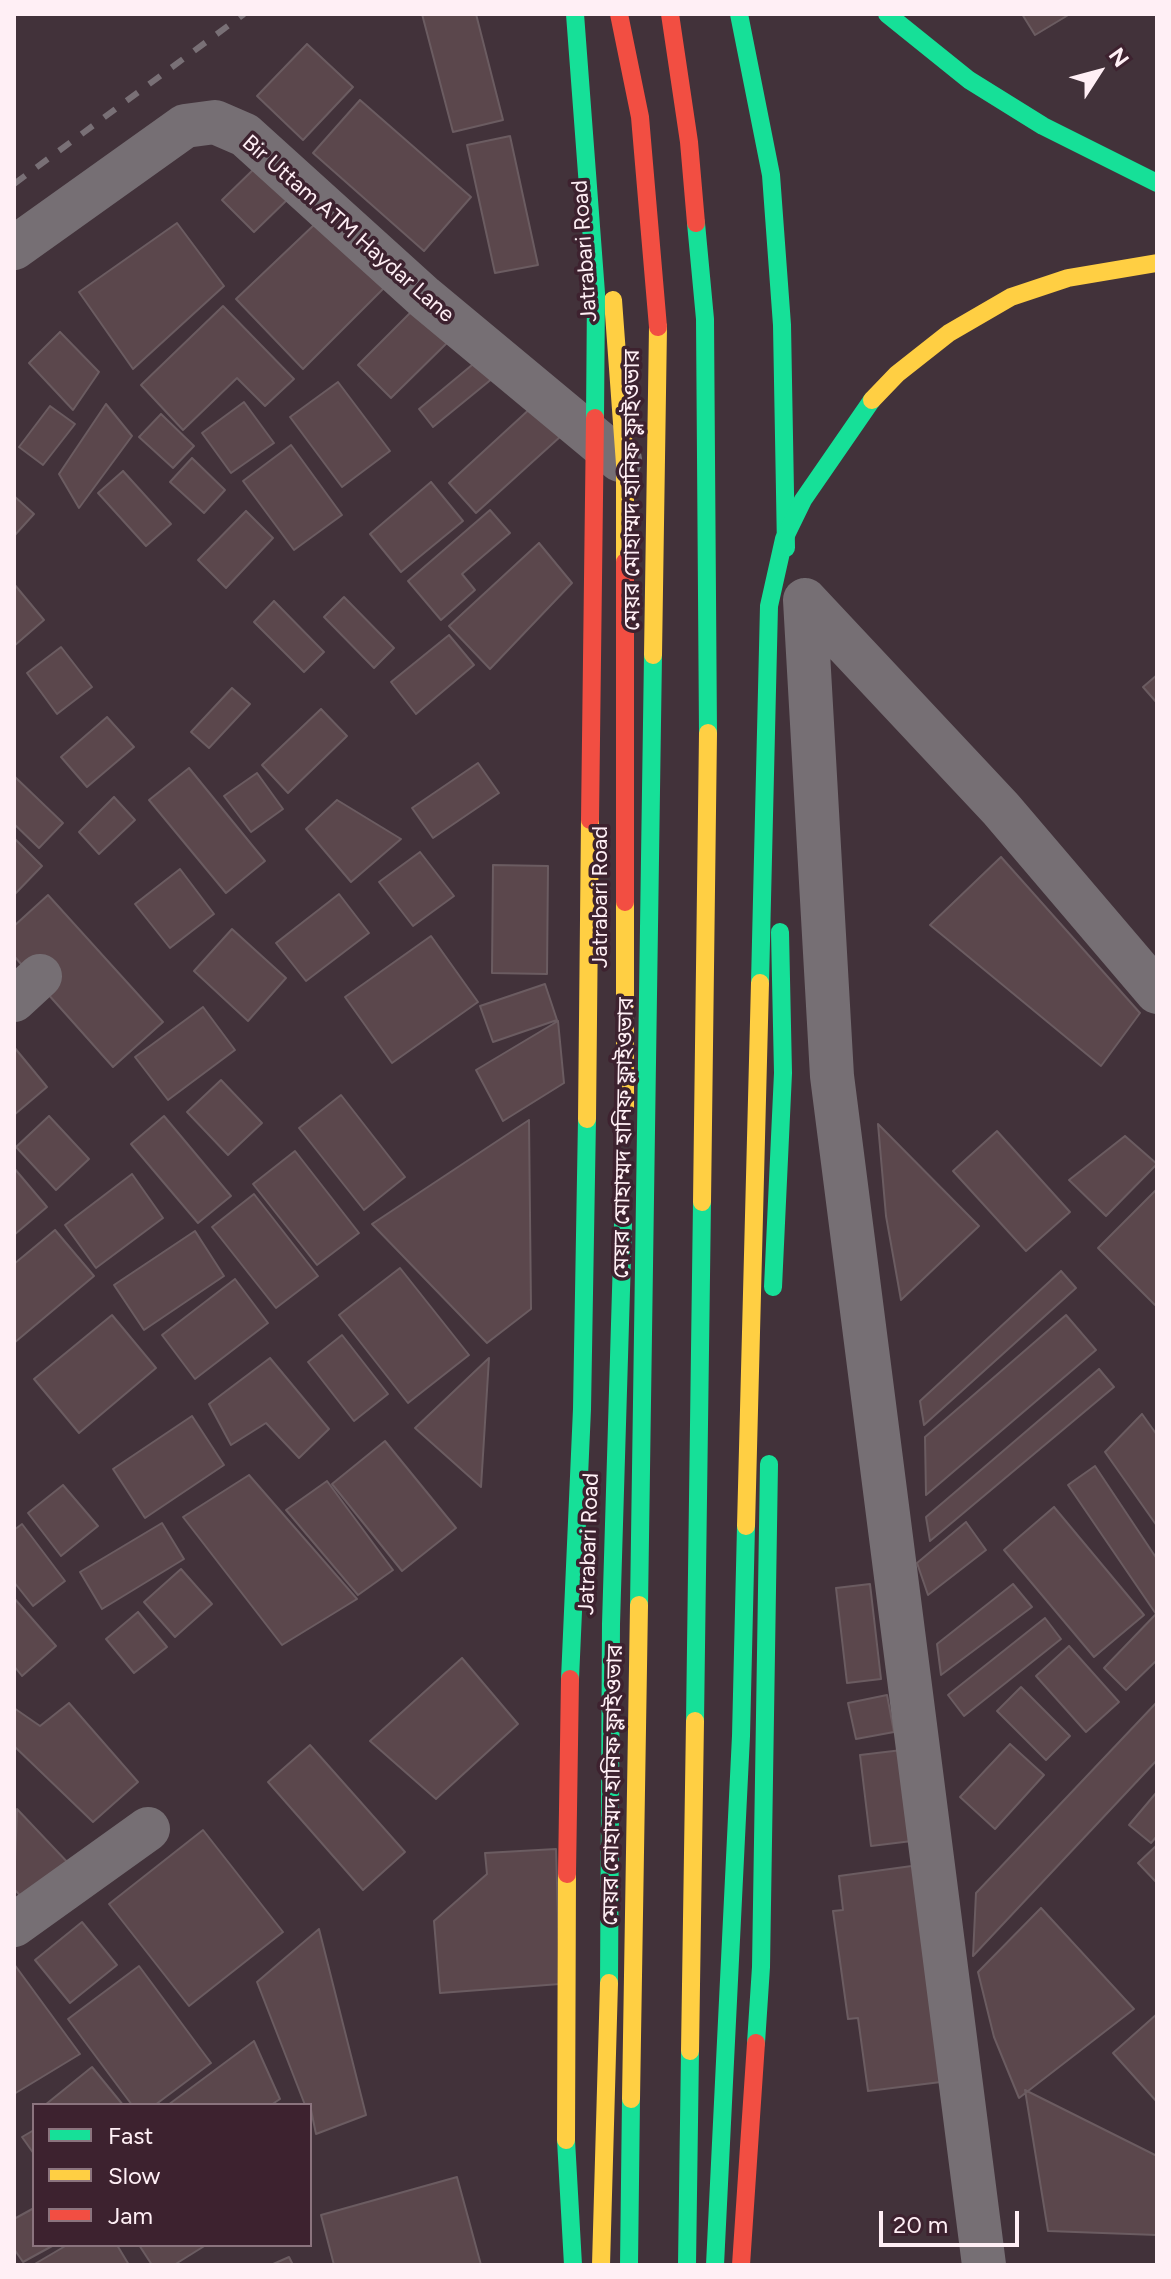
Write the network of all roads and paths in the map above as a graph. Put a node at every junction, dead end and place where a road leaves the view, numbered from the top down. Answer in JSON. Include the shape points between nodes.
{"nodes":[{"id":1,"x":564,"y":14,"type":"edge"},
{"id":2,"x":575,"y":14,"type":"edge"},
{"id":3,"x":619,"y":14,"type":"edge"},
{"id":4,"x":670,"y":14,"type":"edge"},
{"id":5,"x":739,"y":14,"type":"edge"},
{"id":6,"x":887,"y":14,"type":"edge"},
{"id":7,"x":1157,"y":183,"type":"edge"},
{"id":8,"x":14,"y":248,"type":"edge"},
{"id":9,"x":1157,"y":263,"type":"edge"},
{"id":10,"x":625,"y":464,"type":"junction"},
{"id":11,"x":1157,"y":992,"type":"edge"},
{"id":12,"x":783,"y":1073,"type":"junction"},
{"id":13,"x":832,"y":1076,"type":"junction"},
{"id":14,"x":625,"y":1127,"type":"dead end"},
{"id":15,"x":624,"y":1205,"type":"dead end"},
{"id":16,"x":772,"y":1299,"type":"dead end"},
{"id":17,"x":769,"y":1438,"type":"dead end"},
{"id":18,"x":148,"y":1829,"type":"dead end"},
{"id":19,"x":14,"y":1925,"type":"edge"},
{"id":20,"x":573,"y":2265,"type":"edge"},
{"id":21,"x":601,"y":2265,"type":"edge"},
{"id":22,"x":629,"y":2265,"type":"edge"},
{"id":23,"x":687,"y":2265,"type":"edge"},
{"id":24,"x":715,"y":2265,"type":"edge"},
{"id":25,"x":741,"y":2265,"type":"edge"},
{"id":26,"x":984,"y":2265,"type":"edge"}],
"edges":[{"from":1,"to":10,"type":"main road","name":"Jatrabari Road","via":[[602,153]]},
{"from":2,"to":20,"type":"main road","bridge":true,"via":[[596,309],[582,1409],[568,1728],[566,2140]]},
{"from":3,"to":22,"type":"main road","name":"মেয়র মোহাম্মদ হানিফ ফ্লাইওভার","via":[[640,117],[658,312]]},
{"from":4,"to":23,"type":"main road","via":[[689,142],[705,319],[710,618]]},
{"from":5,"to":12,"type":"main road","via":[[771,175],[782,325],[786,582],[777,742]]},
{"from":6,"to":7,"type":"main road","via":[[969,80],[1043,126]]},
{"from":8,"to":10,"type":"street","name":"Bir Uttam ATM Haydar Lane","via":[[185,126],[215,122],[245,135],[424,297]]},
{"from":9,"to":24,"type":"main road","bridge":true,"via":[[1068,278],[1011,297],[949,333],[897,374],[867,406],[803,500],[784,539],[769,606],[741,1736]]},
{"from":10,"to":14,"type":"main road","name":"Jatrabari Road"},
{"from":11,"to":13,"type":"street","via":[[1001,809],[805,600]]},
{"from":12,"to":13,"type":"street"},
{"from":12,"to":16,"type":"main road"},
{"from":13,"to":26,"type":"street"},
{"from":15,"to":21,"type":"main road","name":"Jatrabari Road"},
{"from":17,"to":25,"type":"main road","via":[[761,1967]]},
{"from":18,"to":19,"type":"street"}]}
